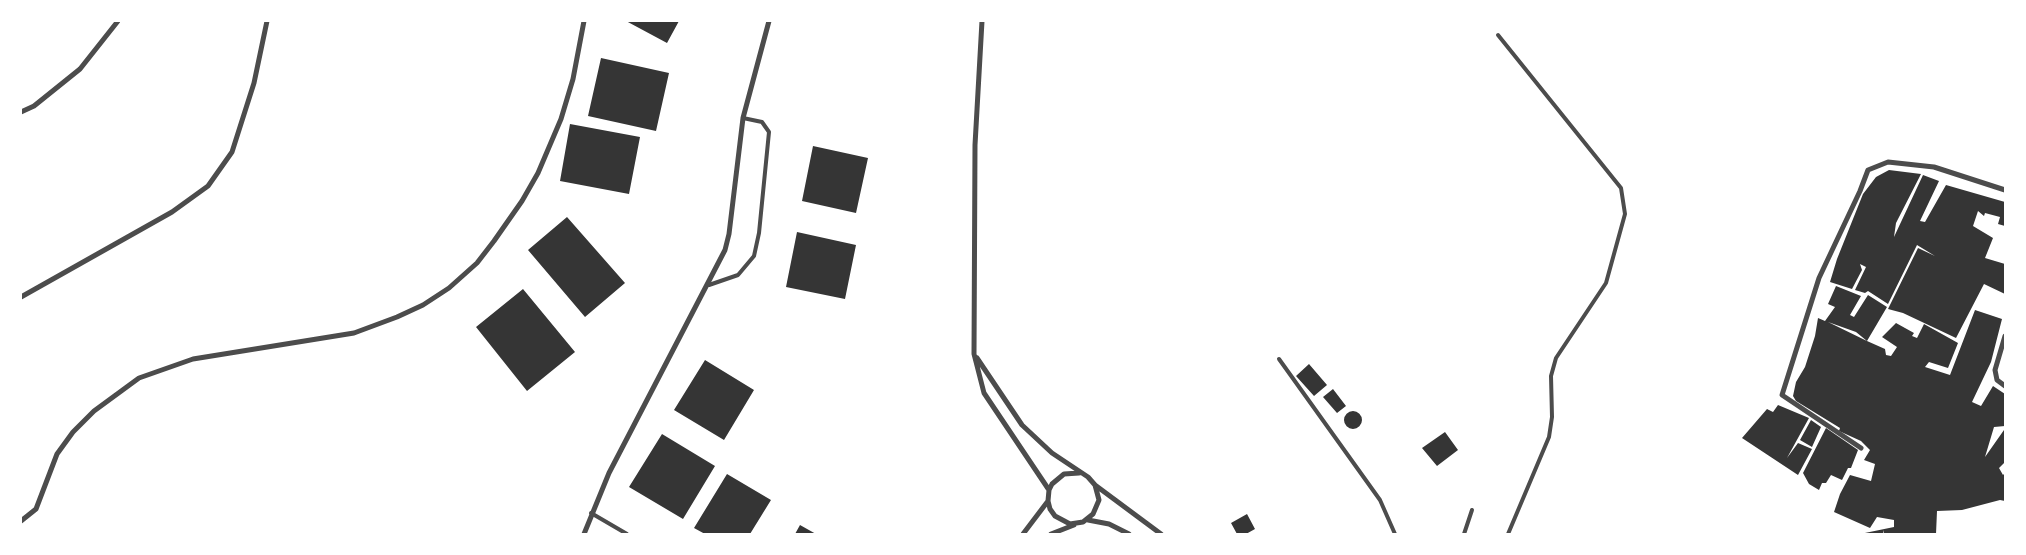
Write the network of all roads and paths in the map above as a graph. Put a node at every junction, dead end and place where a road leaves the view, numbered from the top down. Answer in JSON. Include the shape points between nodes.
{"nodes":[{"id":1,"x":118,"y":21,"type":"edge"},
{"id":2,"x":267,"y":21,"type":"edge"},
{"id":3,"x":584,"y":21,"type":"edge"},
{"id":4,"x":769,"y":21,"type":"edge"},
{"id":5,"x":982,"y":21,"type":"edge"},
{"id":6,"x":1498,"y":35,"type":"dead end"},
{"id":7,"x":21,"y":112,"type":"edge"},
{"id":8,"x":743,"y":118,"type":"junction"},
{"id":9,"x":2005,"y":190,"type":"edge"},
{"id":10,"x":709,"y":285,"type":"junction"},
{"id":11,"x":21,"y":297,"type":"edge"},
{"id":12,"x":2005,"y":336,"type":"edge"},
{"id":13,"x":974,"y":354,"type":"junction"},
{"id":14,"x":1279,"y":359,"type":"dead end"},
{"id":15,"x":2005,"y":386,"type":"edge"},
{"id":16,"x":1862,"y":448,"type":"dead end"},
{"id":17,"x":1079,"y":473,"type":"junction"},
{"id":18,"x":1095,"y":485,"type":"junction"},
{"id":19,"x":1049,"y":490,"type":"junction"},
{"id":20,"x":1048,"y":501,"type":"junction"},
{"id":21,"x":1472,"y":510,"type":"dead end"},
{"id":22,"x":591,"y":512,"type":"junction"},
{"id":23,"x":1088,"y":520,"type":"junction"},
{"id":24,"x":21,"y":521,"type":"edge"},
{"id":25,"x":1078,"y":524,"type":"junction"},
{"id":26,"x":584,"y":534,"type":"edge"},
{"id":27,"x":626,"y":534,"type":"edge"},
{"id":28,"x":1023,"y":534,"type":"edge"},
{"id":29,"x":1051,"y":534,"type":"edge"},
{"id":30,"x":1130,"y":534,"type":"edge"},
{"id":31,"x":1161,"y":534,"type":"edge"},
{"id":32,"x":1395,"y":534,"type":"edge"},
{"id":33,"x":1464,"y":534,"type":"edge"},
{"id":34,"x":1508,"y":534,"type":"edge"}],
"edges":[{"from":1,"to":7,"type":"street","via":[[80,69],[34,106]]},
{"from":2,"to":11,"type":"street","via":[[254,83],[232,152],[208,186],[172,212]]},
{"from":3,"to":24,"type":"street","via":[[566,103],[538,173],[494,241],[477,263],[450,288],[397,318],[354,332],[193,359],[139,378],[94,411],[73,432],[57,454],[36,509]]},
{"from":4,"to":8,"type":"street"},
{"from":5,"to":13,"type":"street","via":[[975,145]]},
{"from":6,"to":34,"type":"lane","via":[[1621,188],[1625,214],[1606,283],[1556,358],[1551,376],[1549,437]]},
{"from":8,"to":10,"type":"street","via":[[729,234]]},
{"from":8,"to":10,"type":"lane","via":[[762,122],[769,132],[759,233],[754,256],[738,275]]},
{"from":9,"to":16,"type":"street","via":[[1934,167],[1888,162],[1868,170],[1819,278],[1782,395]]},
{"from":10,"to":22,"type":"street"},
{"from":12,"to":15,"type":"street","via":[[1995,370],[1997,380]]},
{"from":13,"to":17,"type":"street","via":[[1022,424]]},
{"from":13,"to":19,"type":"street","via":[[984,393]]},
{"from":14,"to":32,"type":"lane","via":[[1380,500]]},
{"from":17,"to":18,"type":"street"},
{"from":17,"to":19,"type":"street","via":[[1064,474]]},
{"from":18,"to":23,"type":"street","via":[[1099,500]]},
{"from":18,"to":31,"type":"street"},
{"from":19,"to":20,"type":"street"},
{"from":20,"to":25,"type":"street","via":[[1054,516],[1070,524]]},
{"from":20,"to":28,"type":"street"},
{"from":21,"to":33,"type":"lane"},
{"from":22,"to":26,"type":"street"},
{"from":22,"to":27,"type":"lane"},
{"from":23,"to":25,"type":"street"},
{"from":23,"to":30,"type":"street","via":[[1109,524]]},
{"from":25,"to":29,"type":"street"}]}
